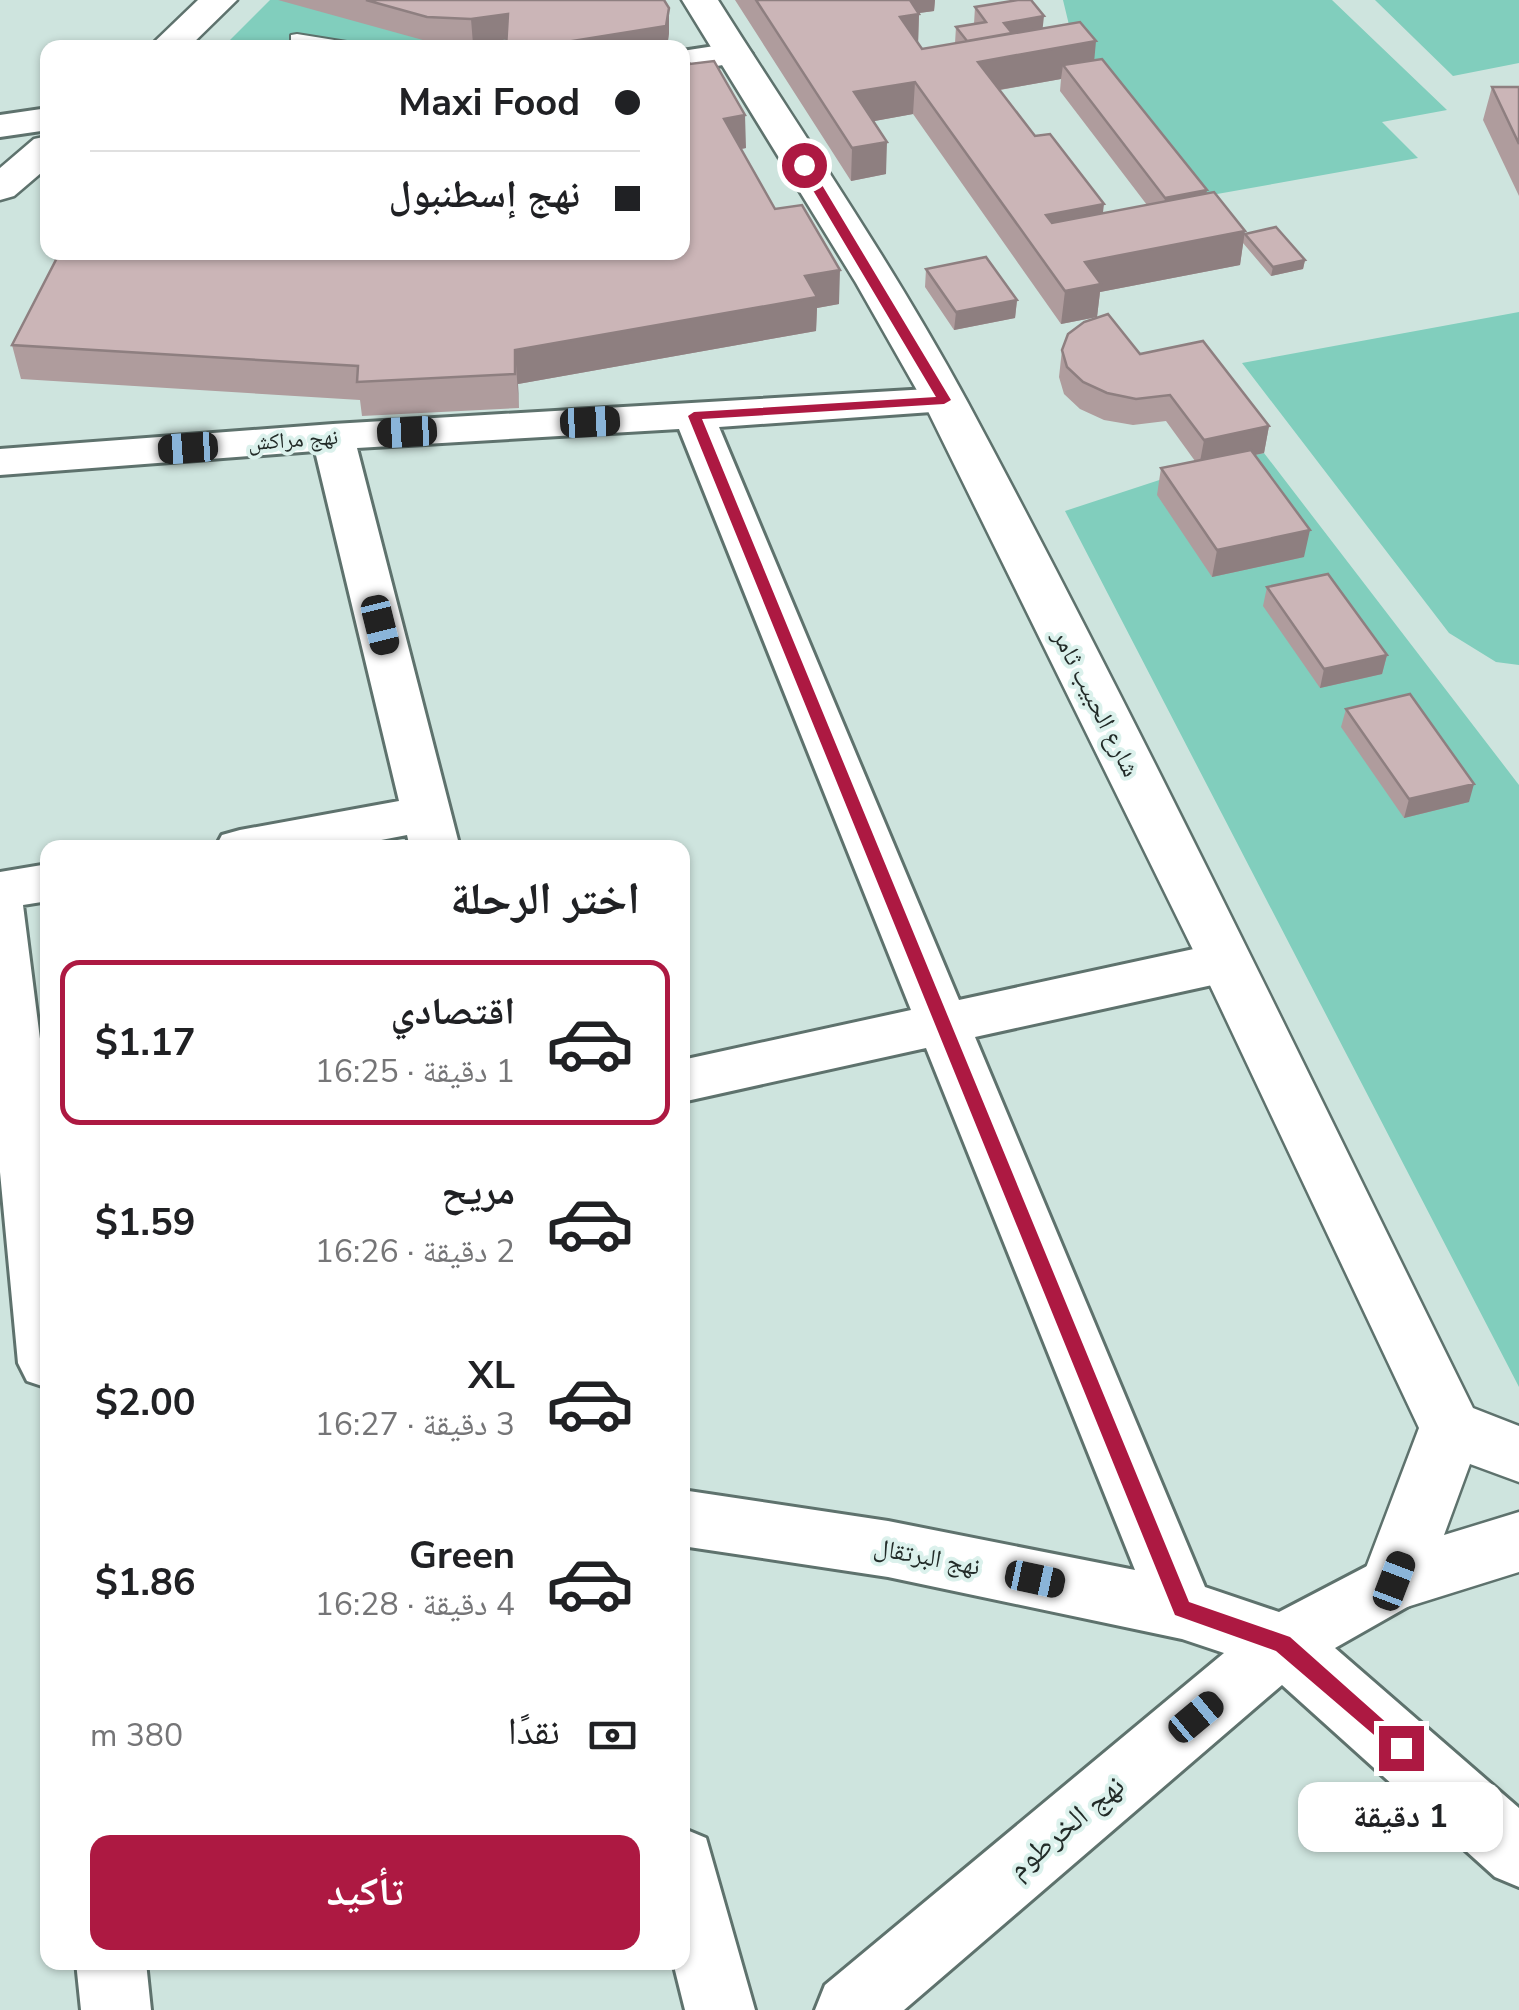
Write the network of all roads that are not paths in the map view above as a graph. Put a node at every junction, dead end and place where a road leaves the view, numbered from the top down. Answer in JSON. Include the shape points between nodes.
{"nodes":[{"id":1,"x":219,"y":0,"type":"edge"},
{"id":2,"x":700,"y":0,"type":"edge"},
{"id":3,"x":297,"y":39,"type":"dead end"},
{"id":4,"x":175,"y":40,"type":"edge"},
{"id":5,"x":303,"y":40,"type":"edge"},
{"id":6,"x":734,"y":54,"type":"junction"},
{"id":7,"x":690,"y":61,"type":"edge"},
{"id":8,"x":40,"y":120,"type":"edge"},
{"id":9,"x":0,"y":126,"type":"edge"},
{"id":10,"x":40,"y":155,"type":"edge"},
{"id":11,"x":0,"y":188,"type":"edge"},
{"id":12,"x":944,"y":400,"type":"junction"},
{"id":13,"x":694,"y":416,"type":"junction"},
{"id":14,"x":333,"y":437,"type":"junction"},
{"id":15,"x":0,"y":462,"type":"edge"},
{"id":16,"x":430,"y":831,"type":"edge"},
{"id":17,"x":329,"y":840,"type":"edge"},
{"id":18,"x":40,"y":884,"type":"edge"},
{"id":19,"x":0,"y":891,"type":"edge"},
{"id":20,"x":0,"y":909,"type":"edge"},
{"id":21,"x":1226,"y":962,"type":"junction"},
{"id":22,"x":943,"y":1026,"type":"junction"},
{"id":23,"x":690,"y":1079,"type":"edge"},
{"id":24,"x":35,"y":1344,"type":"edge"},
{"id":25,"x":1450,"y":1428,"type":"junction"},
{"id":26,"x":1519,"y":1454,"type":"edge"},
{"id":27,"x":690,"y":1519,"type":"edge"},
{"id":28,"x":1519,"y":1542,"type":"edge"},
{"id":29,"x":1394,"y":1581,"type":"junction"},
{"id":30,"x":1182,"y":1609,"type":"junction"},
{"id":31,"x":1283,"y":1644,"type":"junction"},
{"id":32,"x":1519,"y":1853,"type":"edge"},
{"id":33,"x":690,"y":1893,"type":"edge"},
{"id":34,"x":112,"y":1970,"type":"edge"},
{"id":35,"x":116,"y":2010,"type":"edge"},
{"id":36,"x":720,"y":2010,"type":"edge"},
{"id":37,"x":850,"y":2010,"type":"edge"}],
"edges":[{"from":1,"to":4,"type":"street"},
{"from":2,"to":6,"type":"street","name":"شارع الحبيب ثامر"},
{"from":3,"to":5,"type":"lane"},
{"from":6,"to":7,"type":"street"},
{"from":6,"to":12,"type":"street","name":"شارع الحبيب ثامر"},
{"from":8,"to":9,"type":"street"},
{"from":10,"to":11,"type":"street"},
{"from":12,"to":13,"type":"street","name":"نهج مراكش"},
{"from":12,"to":21,"type":"street","name":"شارع الحبيب ثامر"},
{"from":13,"to":14,"type":"street","name":"نهج مراكش"},
{"from":13,"to":22,"type":"street"},
{"from":14,"to":15,"type":"street","name":"نهج مراكش"},
{"from":14,"to":16,"type":"street"},
{"from":16,"to":17,"type":"street"},
{"from":18,"to":19,"type":"street"},
{"from":20,"to":24,"type":"street"},
{"from":21,"to":22,"type":"street"},
{"from":21,"to":25,"type":"street","name":"شارع الحبيب ثامر"},
{"from":22,"to":23,"type":"street"},
{"from":22,"to":30,"type":"street"},
{"from":25,"to":26,"type":"street"},
{"from":25,"to":29,"type":"street"},
{"from":27,"to":30,"type":"street","name":"نهج البرتقال","via":[[888,1549]]},
{"from":28,"to":29,"type":"street"},
{"from":29,"to":31,"type":"street","name":"نهج الخرطوم"},
{"from":30,"to":31,"type":"street","name":"نهج البرتقال"},
{"from":31,"to":32,"type":"street"},
{"from":31,"to":37,"type":"street","name":"نهج الخرطوم"},
{"from":33,"to":36,"type":"street"},
{"from":34,"to":35,"type":"street"}]}
